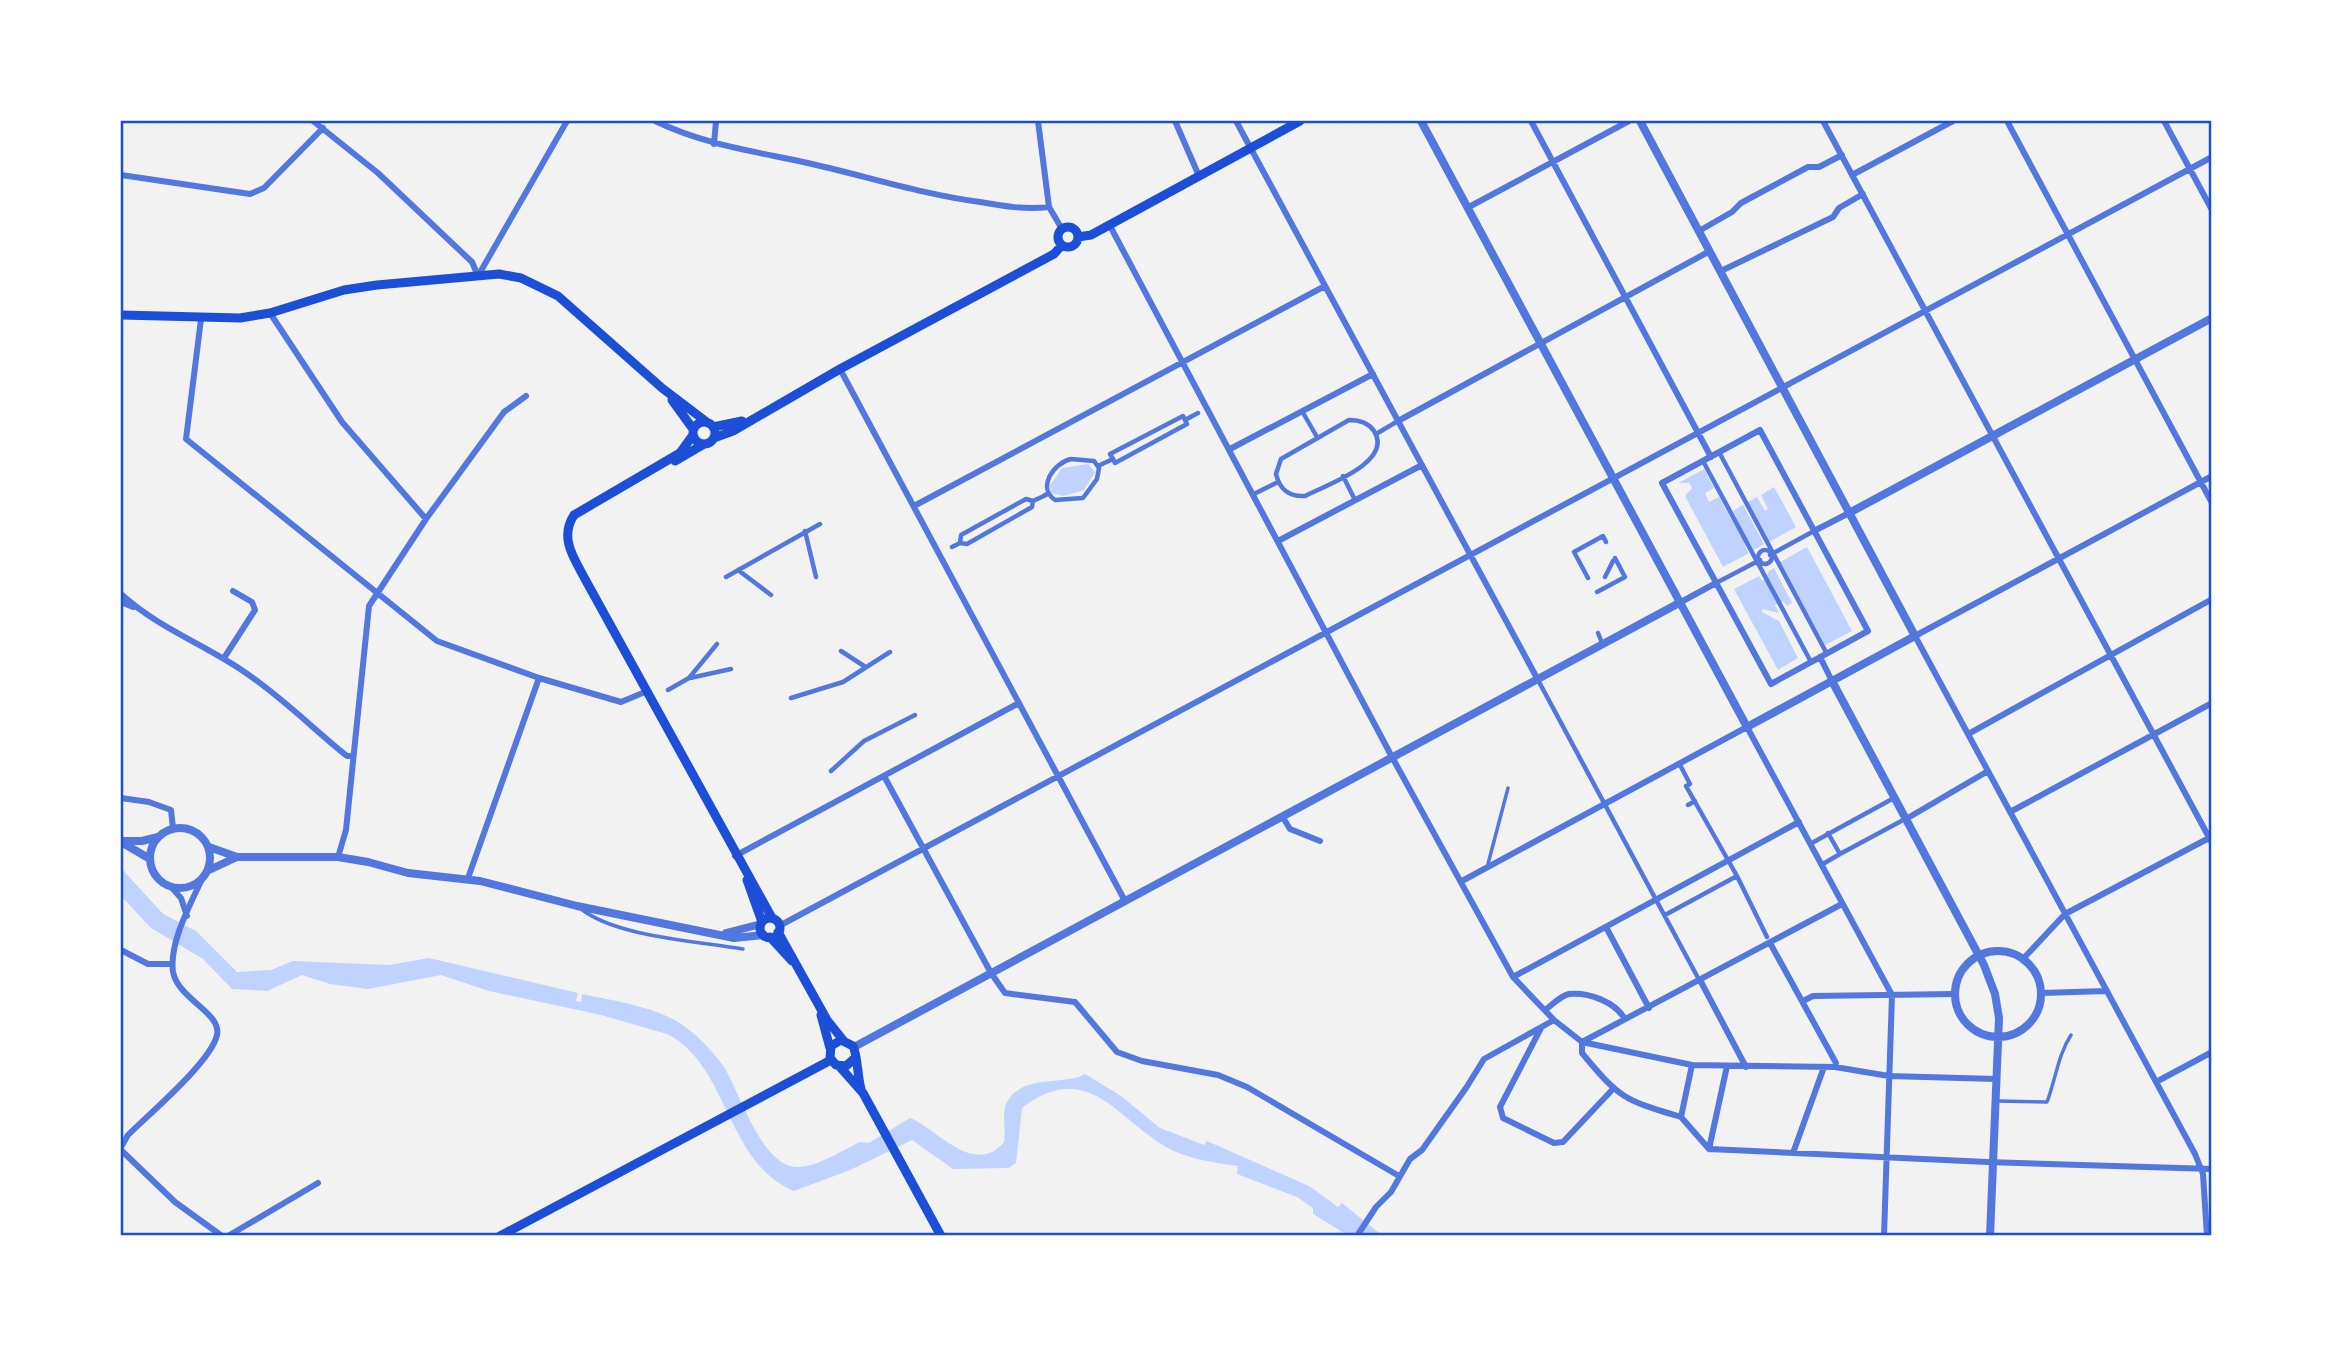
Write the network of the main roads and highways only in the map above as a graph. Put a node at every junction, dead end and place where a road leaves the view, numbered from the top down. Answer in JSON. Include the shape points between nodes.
{"nodes":[{"id":1,"x":1300,"y":121,"type":"edge"},
{"id":2,"x":1078,"y":237,"type":"junction"},
{"id":3,"x":1062,"y":246,"type":"junction"},
{"id":4,"x":121,"y":315,"type":"edge"},
{"id":5,"x":662,"y":388,"type":"junction"},
{"id":6,"x":754,"y":417,"type":"junction"},
{"id":7,"x":710,"y":425,"type":"junction"},
{"id":8,"x":693,"y":432,"type":"junction"},
{"id":9,"x":714,"y":438,"type":"junction"},
{"id":10,"x":704,"y":444,"type":"junction"},
{"id":11,"x":657,"y":468,"type":"junction"},
{"id":12,"x":814,"y":998,"type":"junction"},
{"id":13,"x":844,"y":1040,"type":"junction"},
{"id":14,"x":830,"y":1048,"type":"junction"},
{"id":15,"x":854,"y":1059,"type":"junction"},
{"id":16,"x":831,"y":1060,"type":"junction"},
{"id":17,"x":840,"y":1067,"type":"junction"},
{"id":18,"x":863,"y":1093,"type":"junction"},
{"id":19,"x":500,"y":1236,"type":"edge"},
{"id":20,"x":941,"y":1236,"type":"edge"}],
"edges":[{"from":1,"to":2,"type":"main road"},
{"from":2,"to":3,"type":"main road","via":[[1071,247]]},
{"from":2,"to":3,"type":"main road","via":[[1072,228],[1062,229],[1058,235]]},
{"from":3,"to":6,"type":"main road"},
{"from":4,"to":5,"type":"main road","via":[[240,318],[344,290],[499,274],[540,286],[581,315]]},
{"from":5,"to":7,"type":"main road"},
{"from":5,"to":8,"type":"main road"},
{"from":6,"to":7,"type":"main road"},
{"from":6,"to":9,"type":"main road"},
{"from":7,"to":8,"type":"main road","via":[[698,424]]},
{"from":7,"to":9,"type":"main road"},
{"from":8,"to":10,"type":"main road","via":[[696,441]]},
{"from":8,"to":11,"type":"main road","via":[[680,453]]},
{"from":9,"to":10,"type":"main road"},
{"from":10,"to":11,"type":"main road"},
{"from":11,"to":12,"type":"main road","via":[[574,515],[568,524],[569,547],[745,875],[758,891],[769,928]]},
{"from":12,"to":13,"type":"main road"},
{"from":12,"to":14,"type":"main road"},
{"from":13,"to":14,"type":"main road"},
{"from":13,"to":15,"type":"main road","via":[[854,1047]]},
{"from":14,"to":16,"type":"main road"},
{"from":15,"to":17,"type":"main road"},
{"from":15,"to":18,"type":"main road"},
{"from":16,"to":17,"type":"main road"},
{"from":16,"to":19,"type":"main road"},
{"from":17,"to":18,"type":"main road"},
{"from":18,"to":20,"type":"main road"}]}
